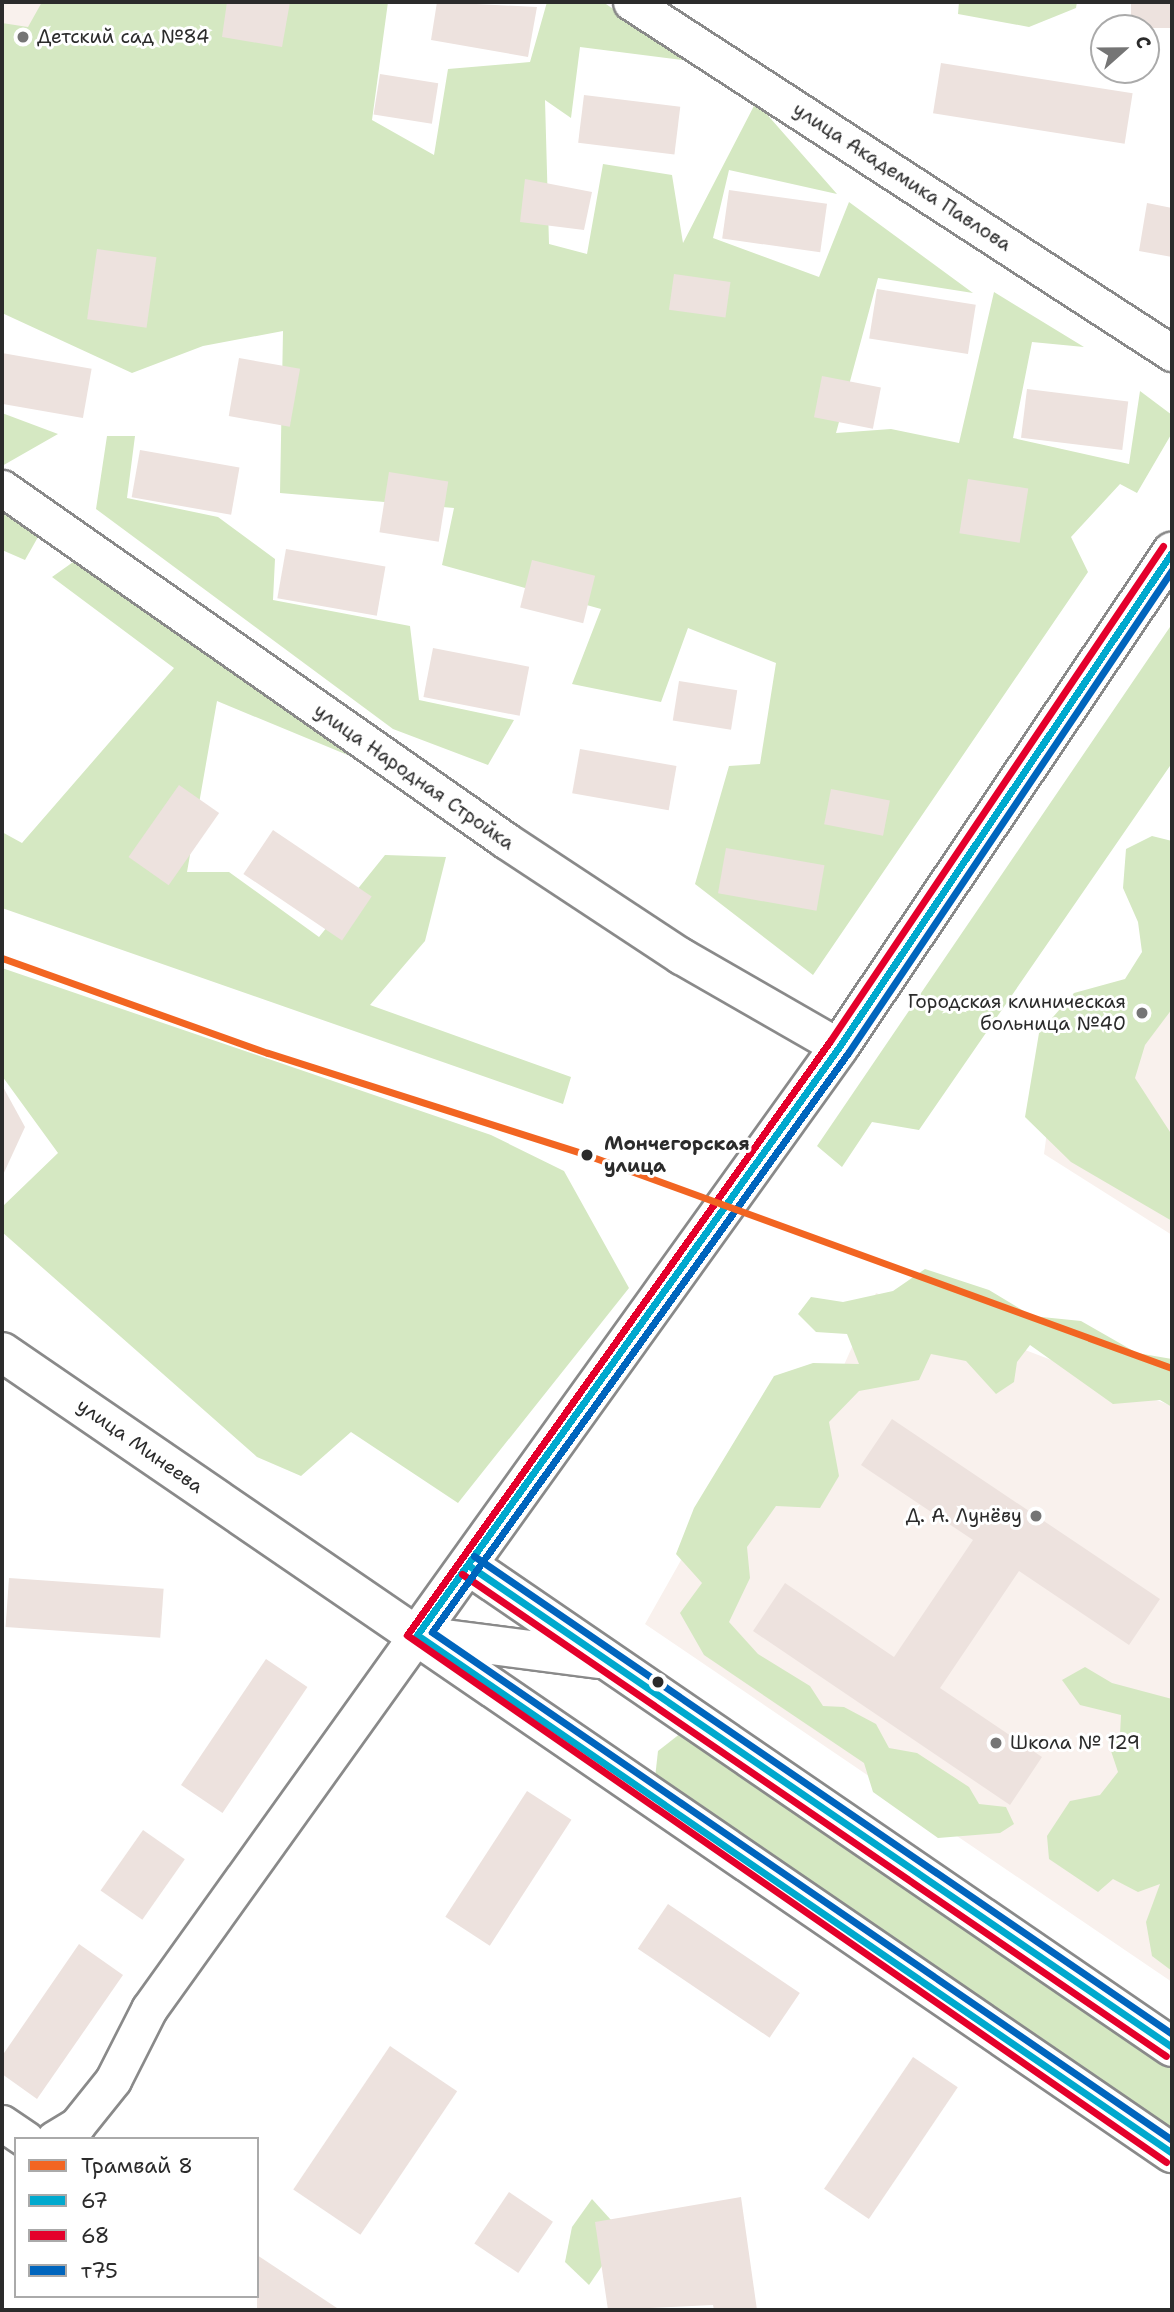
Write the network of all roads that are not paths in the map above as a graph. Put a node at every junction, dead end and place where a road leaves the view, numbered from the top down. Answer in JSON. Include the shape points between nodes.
{"nodes":[{"id":1,"x":631,"y":2,"type":"edge"},
{"id":2,"x":1172,"y":353,"type":"edge"},
{"id":3,"x":2,"y":488,"type":"edge"},
{"id":4,"x":1172,"y":552,"type":"edge"},
{"id":5,"x":839,"y":1047,"type":"junction"},
{"id":6,"x":2,"y":1352,"type":"edge"},
{"id":7,"x":468,"y":1565,"type":"junction"},
{"id":8,"x":417,"y":1635,"type":"junction"},
{"id":9,"x":563,"y":1654,"type":"junction"},
{"id":10,"x":604,"y":1660,"type":"junction"},
{"id":11,"x":554,"y":1731,"type":"junction"},
{"id":12,"x":1172,"y":2047,"type":"edge"},
{"id":13,"x":2,"y":2123,"type":"edge"},
{"id":14,"x":23,"y":2137,"type":"edge"},
{"id":15,"x":57,"y":2137,"type":"edge"},
{"id":16,"x":1172,"y":2153,"type":"edge"}],
"edges":[{"from":1,"to":2,"type":"street","name":"улица Академика Павлова"},
{"from":3,"to":5,"type":"street","name":"улица Народная Стройка","via":[[505,840],[681,956]]},
{"from":4,"to":5,"type":"main road"},
{"from":5,"to":7,"type":"main road"},
{"from":6,"to":8,"type":"main road","name":"улица Минеева"},
{"from":7,"to":8,"type":"main road"},
{"from":7,"to":10,"type":"main road"},
{"from":8,"to":9,"type":"main road"},
{"from":8,"to":11,"type":"main road","name":"улица Минеева"},
{"from":8,"to":15,"type":"street","via":[[149,2009],[113,2080],[77,2125]]},
{"from":9,"to":10,"type":"main road"},
{"from":9,"to":11,"type":"main road","via":[[542,1663],[530,1678],[531,1699]]},
{"from":10,"to":12,"type":"main road"},
{"from":11,"to":16,"type":"main road","name":"улица Минеева"},
{"from":13,"to":14,"type":"street"}]}
